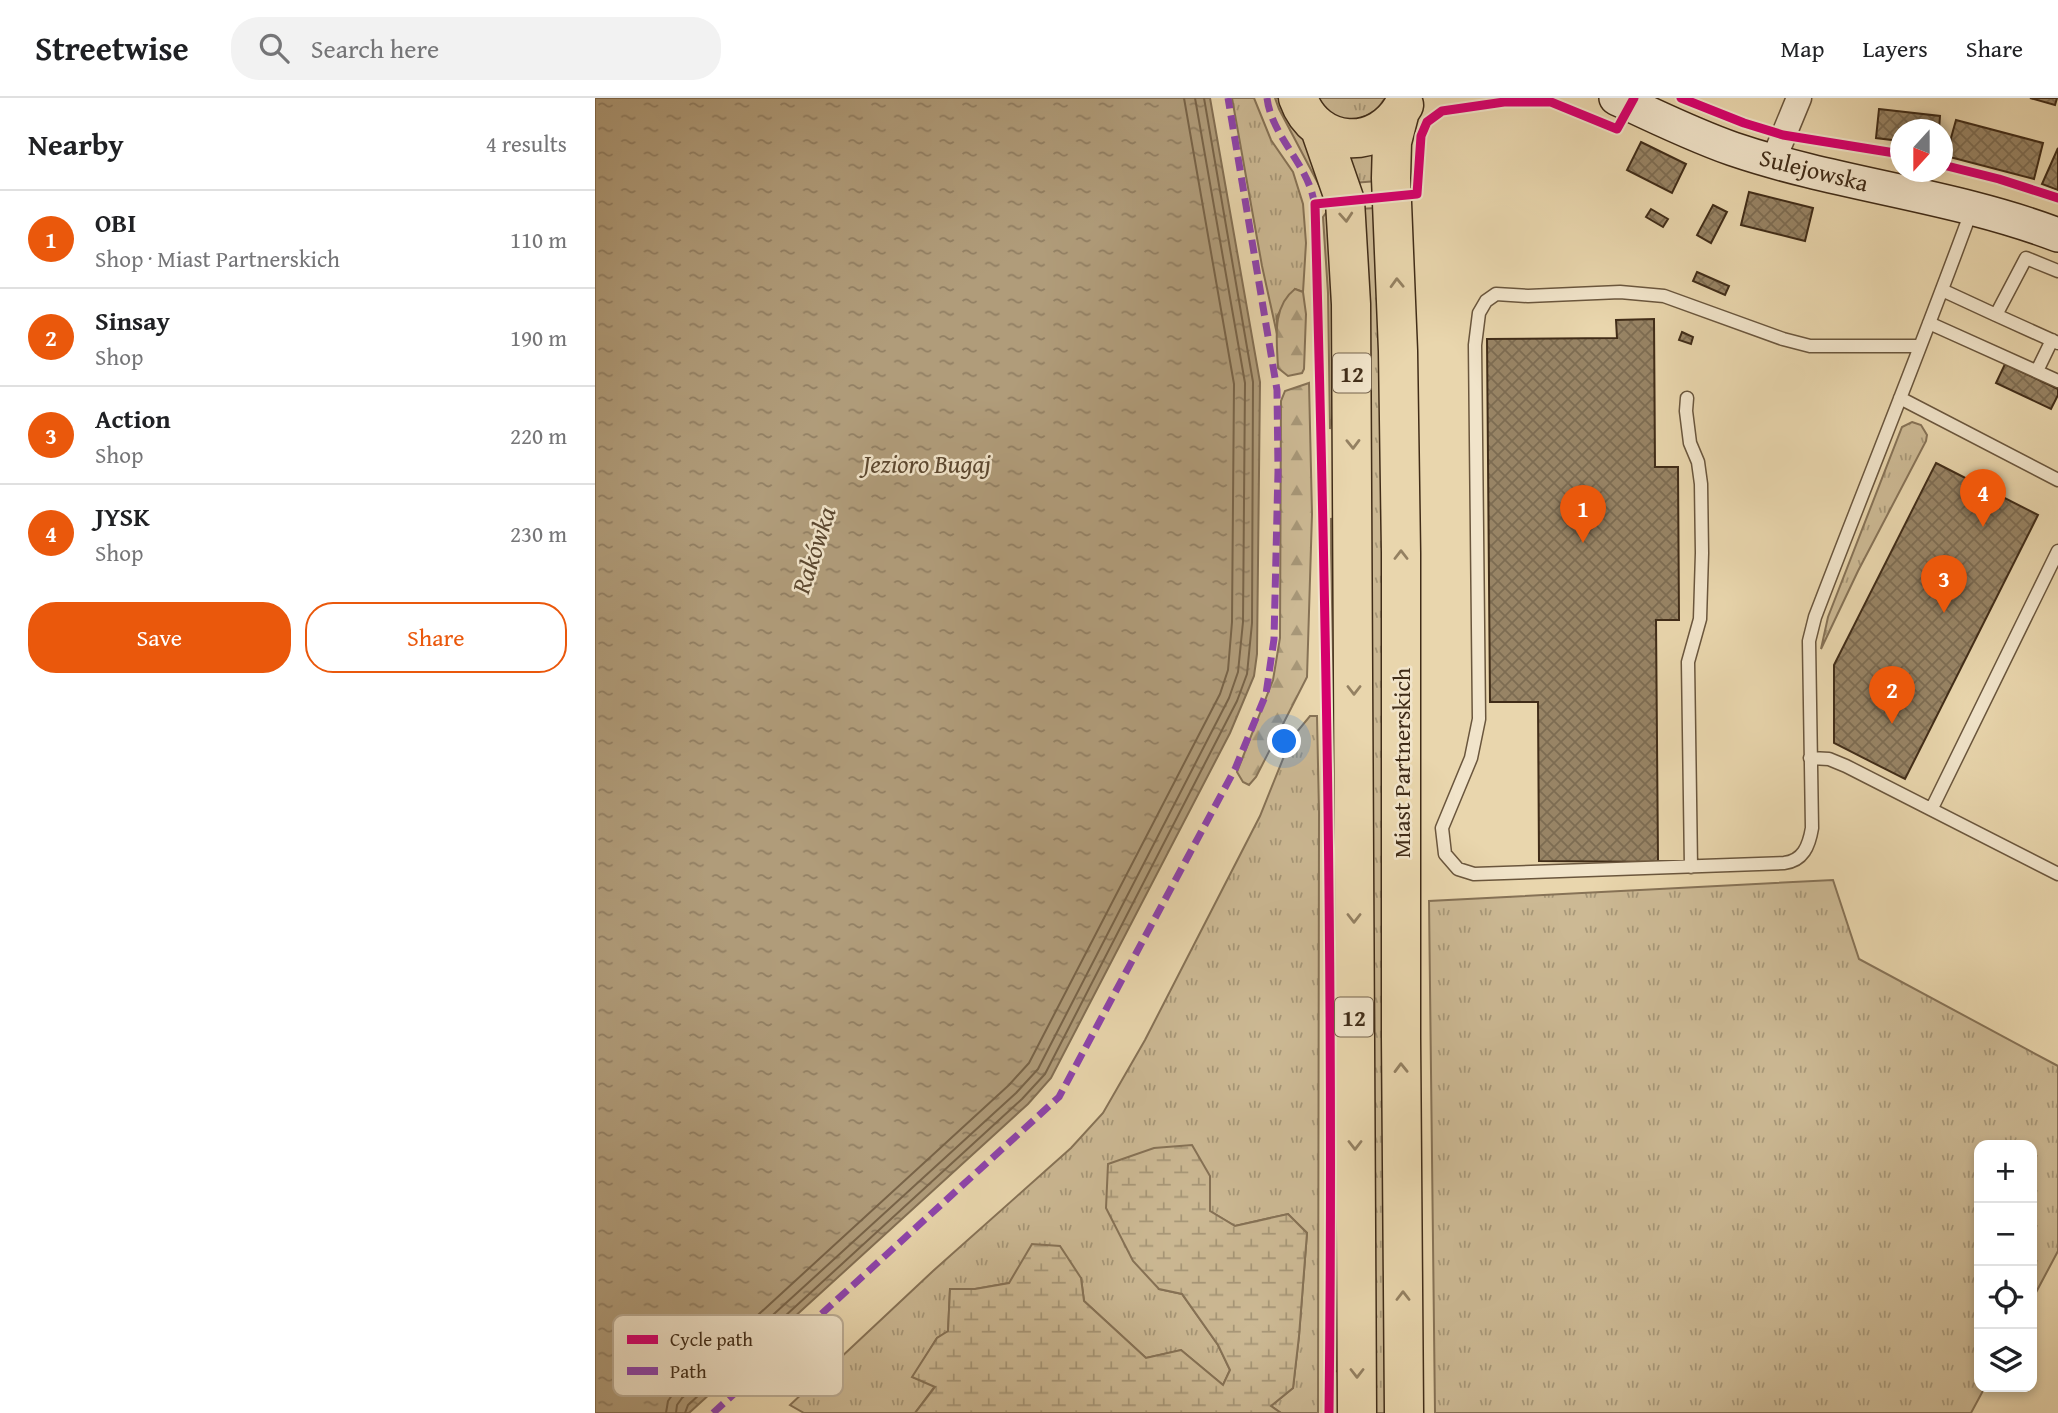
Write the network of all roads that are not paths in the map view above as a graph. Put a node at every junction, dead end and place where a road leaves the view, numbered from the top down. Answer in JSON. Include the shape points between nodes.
{"nodes":[{"id":1,"x":1298,"y":98,"type":"edge"},
{"id":2,"x":1616,"y":98,"type":"edge"},
{"id":3,"x":1799,"y":98,"type":"edge"},
{"id":4,"x":1406,"y":104,"type":"edge"},
{"id":5,"x":1320,"y":129,"type":"junction"},
{"id":6,"x":1773,"y":161,"type":"junction"},
{"id":7,"x":1972,"y":209,"type":"junction"},
{"id":8,"x":2058,"y":235,"type":"edge"},
{"id":9,"x":2058,"y":271,"type":"edge"},
{"id":10,"x":1942,"y":290,"type":"junction"},
{"id":11,"x":1996,"y":316,"type":"junction"},
{"id":12,"x":1929,"y":323,"type":"junction"},
{"id":13,"x":2055,"y":342,"type":"edge"},
{"id":14,"x":1920,"y":346,"type":"junction"},
{"id":15,"x":2037,"y":371,"type":"junction"},
{"id":16,"x":2058,"y":381,"type":"edge"},
{"id":17,"x":1687,"y":398,"type":"dead end"},
{"id":18,"x":1900,"y":398,"type":"junction"},
{"id":19,"x":2058,"y":480,"type":"edge"},
{"id":20,"x":2058,"y":551,"type":"edge"},
{"id":21,"x":1810,"y":758,"type":"junction"},
{"id":22,"x":1932,"y":808,"type":"junction"},
{"id":23,"x":1691,"y":867,"type":"junction"},
{"id":24,"x":2057,"y":871,"type":"edge"},
{"id":25,"x":1357,"y":1413,"type":"edge"},
{"id":26,"x":1404,"y":1413,"type":"edge"}],
"edges":[{"from":1,"to":5,"type":"main road","number":"12"},
{"from":2,"to":6,"type":"main road","name":"Sulejowska","via":[[1699,136]]},
{"from":3,"to":6,"type":"street"},
{"from":4,"to":5,"type":"main road","number":"12","via":[[1385,129],[1367,137],[1347,139]]},
{"from":26,"to":4,"type":"main road","name":"Miast Partnerskich","number":"12","one_way":true,"via":[[1401,553],[1391,178],[1392,142]]},
{"from":5,"to":25,"type":"main road","name":"Miast Partnerskich","number":"12","one_way":true,"via":[[1345,201],[1351,304]]},
{"from":6,"to":7,"type":"main road","name":"Sulejowska"},
{"from":7,"to":8,"type":"main road","name":"Sulejowska"},
{"from":7,"to":10,"type":"lane"},
{"from":9,"to":11,"type":"lane","via":[[2027,258]]},
{"from":10,"to":11,"type":"lane"},
{"from":10,"to":12,"type":"lane"},
{"from":11,"to":13,"type":"lane"},
{"from":12,"to":14,"type":"lane"},
{"from":12,"to":15,"type":"lane"},
{"from":13,"to":15,"type":"lane"},
{"from":14,"to":18,"type":"lane"},
{"from":14,"to":23,"type":"lane","via":[[1809,346],[1664,296],[1619,292],[1496,295],[1479,313],[1475,345],[1479,719],[1471,758],[1442,828],[1445,854],[1458,869],[1474,874]]},
{"from":15,"to":16,"type":"lane"},
{"from":17,"to":23,"type":"lane","via":[[1690,443],[1701,484],[1702,552],[1700,619],[1688,662]]},
{"from":18,"to":19,"type":"lane"},
{"from":18,"to":21,"type":"lane","via":[[1808,641]]},
{"from":20,"to":22,"type":"lane"},
{"from":21,"to":22,"type":"lane","via":[[1846,766]]},
{"from":21,"to":23,"type":"lane","via":[[1812,828],[1801,857],[1784,863]]},
{"from":22,"to":24,"type":"lane"}]}
